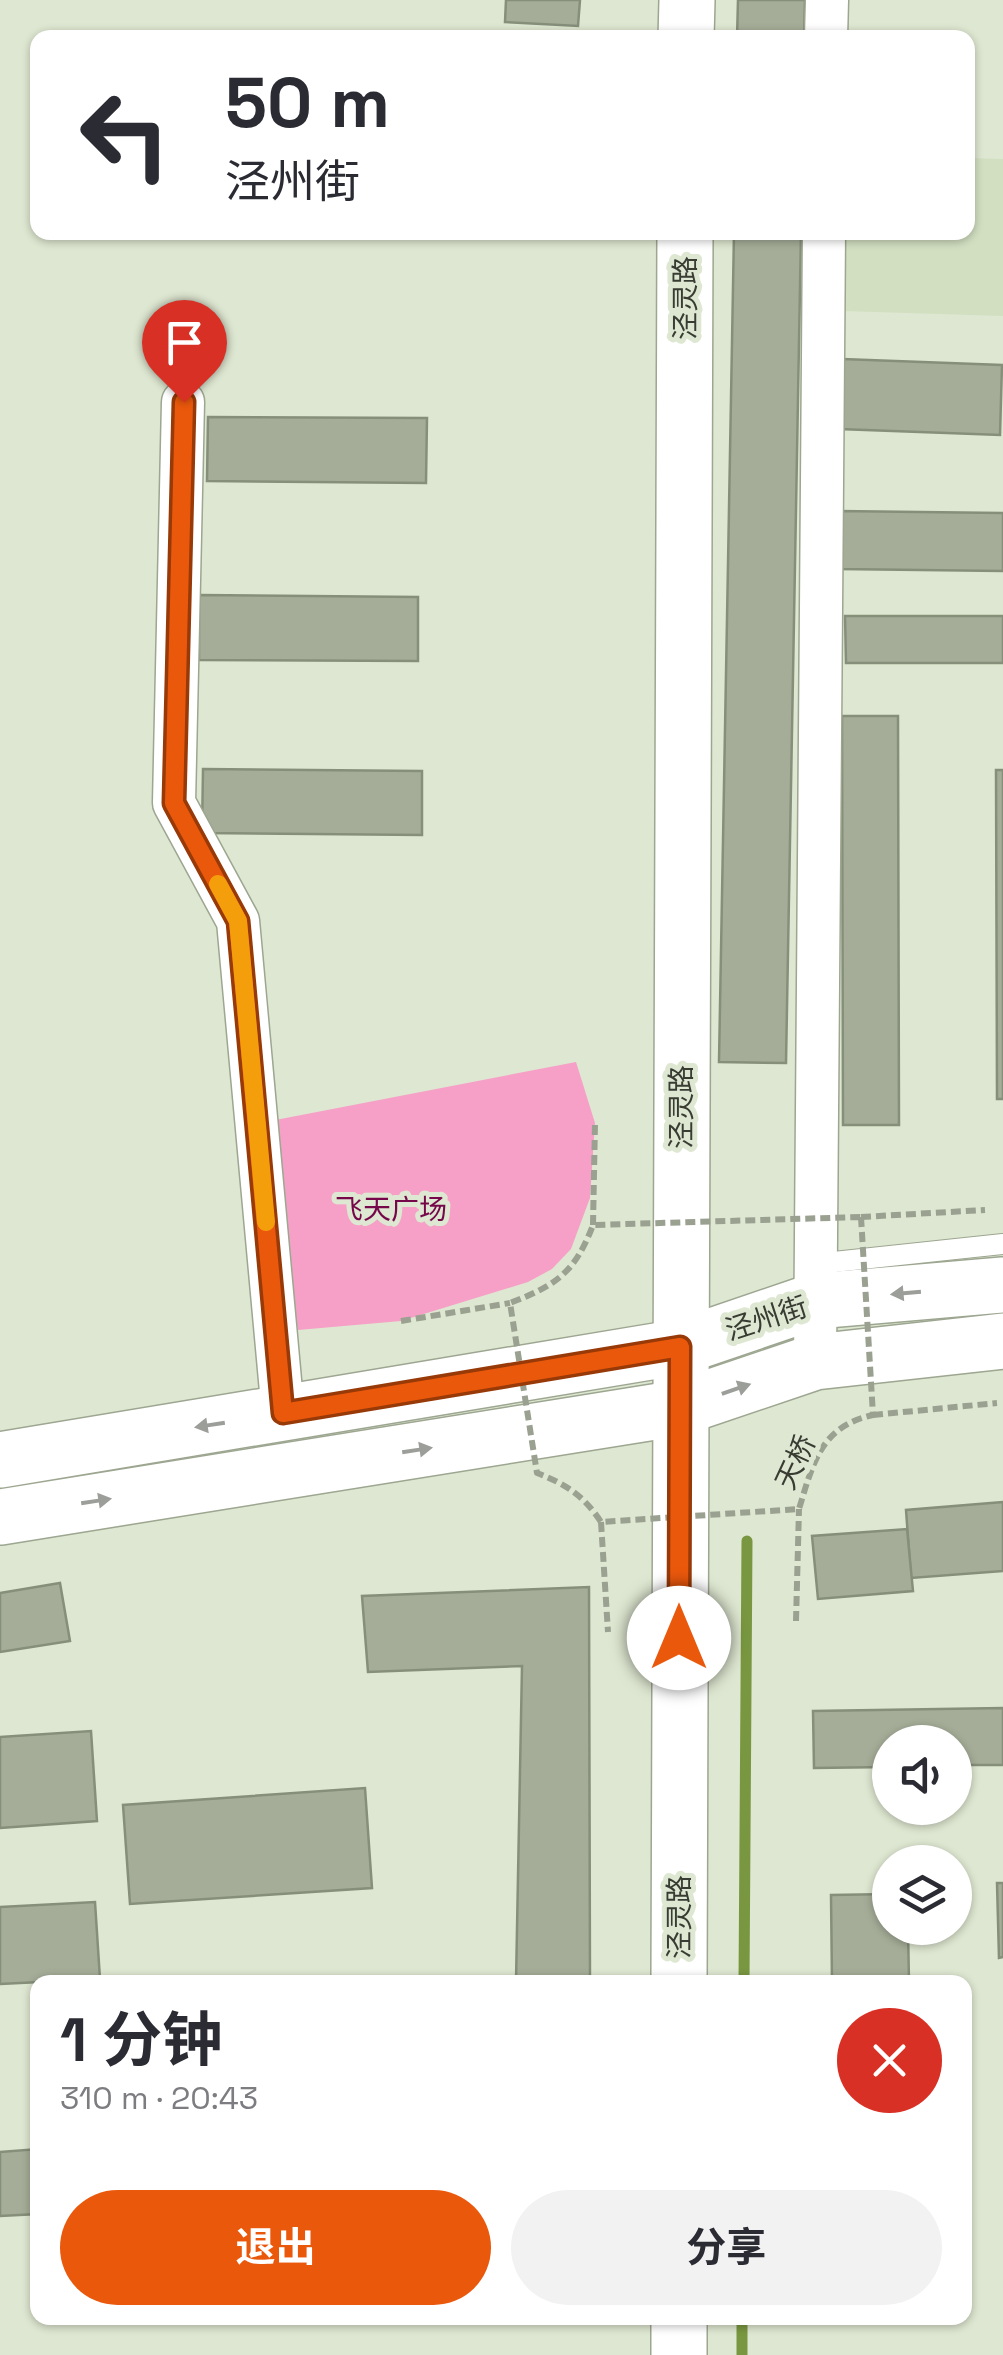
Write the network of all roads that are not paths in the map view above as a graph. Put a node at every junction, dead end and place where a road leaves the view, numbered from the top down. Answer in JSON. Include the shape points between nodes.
{"nodes":[{"id":1,"x":686,"y":0,"type":"edge"},
{"id":2,"x":827,"y":0,"type":"edge"},
{"id":3,"x":686,"y":30,"type":"edge"},
{"id":4,"x":826,"y":30,"type":"edge"},
{"id":5,"x":685,"y":240,"type":"edge"},
{"id":6,"x":824,"y":240,"type":"edge"},
{"id":7,"x":184,"y":402,"type":"dead end"},
{"id":8,"x":1003,"y":1244,"type":"edge"},
{"id":9,"x":815,"y":1283,"type":"junction"},
{"id":10,"x":1003,"y":1284,"type":"edge"},
{"id":11,"x":1003,"y":1341,"type":"edge"},
{"id":12,"x":680,"y":1347,"type":"junction"},
{"id":13,"x":815,"y":1362,"type":"junction"},
{"id":14,"x":679,"y":1408,"type":"junction"},
{"id":15,"x":283,"y":1413,"type":"junction"},
{"id":16,"x":0,"y":1460,"type":"edge"},
{"id":17,"x":0,"y":1517,"type":"edge"},
{"id":18,"x":679,"y":1975,"type":"edge"},
{"id":19,"x":679,"y":2325,"type":"edge"},
{"id":20,"x":679,"y":2355,"type":"edge"}],
"edges":[{"from":1,"to":3,"type":"main road"},
{"from":2,"to":4,"type":"street"},
{"from":5,"to":12,"type":"main road","name":"泾灵路"},
{"from":6,"to":9,"type":"street"},
{"from":7,"to":15,"type":"street","via":[[174,803],[238,921]]},
{"from":8,"to":9,"type":"lane"},
{"from":10,"to":9,"type":"main road","name":"泾州街","one_way":true},
{"from":9,"to":12,"type":"main road","name":"泾州街"},
{"from":9,"to":13,"type":"street"},
{"from":11,"to":13,"type":"main road","name":"泾州街"},
{"from":12,"to":14,"type":"main road","name":"泾灵路"},
{"from":12,"to":15,"type":"main road","name":"泾州街"},
{"from":14,"to":13,"type":"main road","name":"泾州街","one_way":true},
{"from":17,"to":14,"type":"main road","name":"泾州街","one_way":true},
{"from":14,"to":18,"type":"main road","name":"泾灵路"},
{"from":15,"to":16,"type":"main road","name":"泾州街","one_way":true},
{"from":19,"to":20,"type":"main road"}]}
